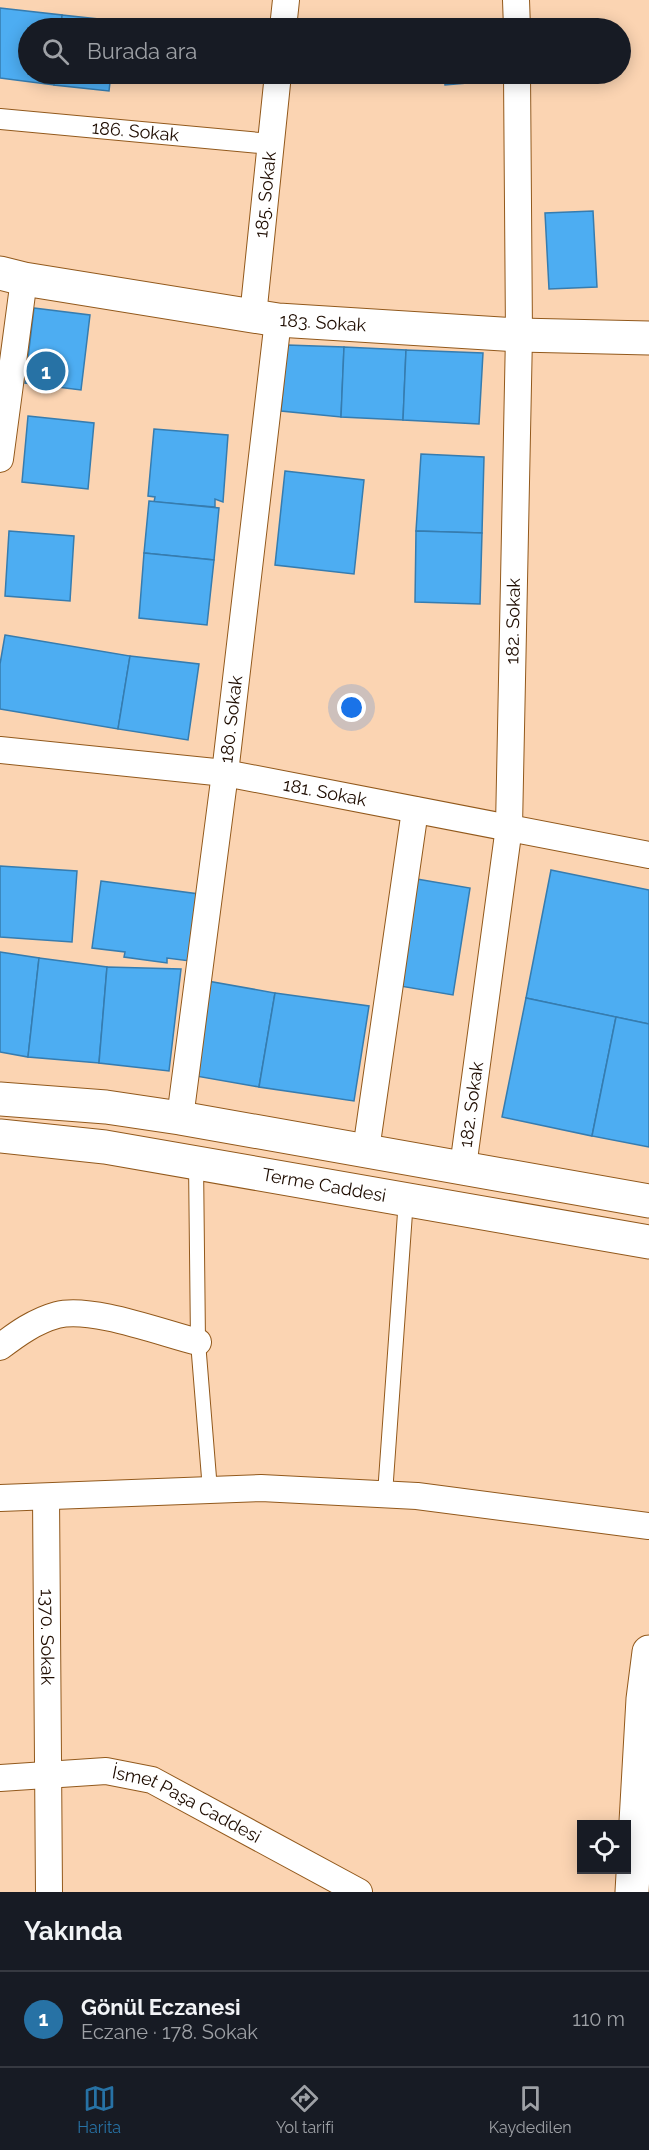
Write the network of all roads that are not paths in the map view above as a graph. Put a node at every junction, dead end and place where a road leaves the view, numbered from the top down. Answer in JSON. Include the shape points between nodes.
{"nodes":[{"id":1,"x":286,"y":0,"type":"edge"},
{"id":2,"x":516,"y":0,"type":"edge"},
{"id":3,"x":284,"y":18,"type":"edge"},
{"id":4,"x":517,"y":18,"type":"edge"},
{"id":5,"x":277,"y":84,"type":"edge"},
{"id":6,"x":517,"y":84,"type":"edge"},
{"id":7,"x":0,"y":119,"type":"edge"},
{"id":8,"x":271,"y":144,"type":"junction"},
{"id":9,"x":12,"y":276,"type":"edge"},
{"id":10,"x":266,"y":318,"type":"junction"},
{"id":11,"x":519,"y":335,"type":"junction"},
{"id":12,"x":649,"y":338,"type":"edge"},
{"id":13,"x":0,"y":459,"type":"edge"},
{"id":14,"x":0,"y":750,"type":"edge"},
{"id":15,"x":225,"y":773,"type":"junction"},
{"id":16,"x":415,"y":810,"type":"junction"},
{"id":17,"x":509,"y":827,"type":"junction"},
{"id":18,"x":649,"y":855,"type":"edge"},
{"id":19,"x":0,"y":1099,"type":"edge"},
{"id":20,"x":180,"y":1118,"type":"junction"},
{"id":21,"x":0,"y":1136,"type":"edge"},
{"id":22,"x":366,"y":1150,"type":"junction"},
{"id":23,"x":196,"y":1162,"type":"junction"},
{"id":24,"x":463,"y":1167,"type":"junction"},
{"id":25,"x":406,"y":1199,"type":"junction"},
{"id":26,"x":649,"y":1201,"type":"edge"},
{"id":27,"x":649,"y":1242,"type":"edge"},
{"id":28,"x":198,"y":1342,"type":"junction"},
{"id":29,"x":0,"y":1347,"type":"edge"},
{"id":30,"x":210,"y":1490,"type":"junction"},
{"id":31,"x":385,"y":1494,"type":"junction"},
{"id":32,"x":46,"y":1497,"type":"junction"},
{"id":33,"x":0,"y":1498,"type":"edge"},
{"id":34,"x":649,"y":1526,"type":"edge"},
{"id":35,"x":649,"y":1652,"type":"edge"},
{"id":36,"x":47,"y":1776,"type":"junction"},
{"id":37,"x":0,"y":1778,"type":"edge"},
{"id":38,"x":49,"y":1892,"type":"edge"},
{"id":39,"x":359,"y":1892,"type":"edge"},
{"id":40,"x":632,"y":1892,"type":"edge"}],
"edges":[{"from":1,"to":3,"type":"street"},
{"from":2,"to":4,"type":"street"},
{"from":5,"to":8,"type":"street","name":"185. Sokak"},
{"from":6,"to":11,"type":"street","name":"182. Sokak"},
{"from":7,"to":8,"type":"street","name":"186. Sokak"},
{"from":8,"to":10,"type":"street","name":"185. Sokak"},
{"from":9,"to":10,"type":"main road","name":"183. Sokak"},
{"from":9,"to":13,"type":"street"},
{"from":10,"to":11,"type":"main road","name":"183. Sokak"},
{"from":10,"to":15,"type":"street","name":"180. Sokak"},
{"from":11,"to":12,"type":"main road","name":"183. Sokak"},
{"from":11,"to":17,"type":"street","name":"182. Sokak"},
{"from":14,"to":15,"type":"street","name":"181. Sokak"},
{"from":15,"to":16,"type":"street","name":"181. Sokak"},
{"from":15,"to":20,"type":"street","name":"180. Sokak"},
{"from":16,"to":17,"type":"street","name":"181. Sokak"},
{"from":16,"to":22,"type":"street"},
{"from":17,"to":18,"type":"street","name":"181. Sokak"},
{"from":17,"to":24,"type":"street","name":"182. Sokak"},
{"from":19,"to":20,"type":"main road","via":[[106,1107]]},
{"from":20,"to":22,"type":"main road"},
{"from":21,"to":23,"type":"main road","name":"Terme Caddesi","via":[[95,1145]]},
{"from":22,"to":24,"type":"main road"},
{"from":23,"to":25,"type":"main road","name":"Terme Caddesi"},
{"from":23,"to":28,"type":"lane"},
{"from":24,"to":26,"type":"main road"},
{"from":25,"to":27,"type":"main road","name":"Terme Caddesi"},
{"from":25,"to":31,"type":"lane"},
{"from":28,"to":29,"type":"street","via":[[92,1315],[58,1315],[21,1331]]},
{"from":28,"to":30,"type":"lane"},
{"from":30,"to":31,"type":"street","via":[[261,1488]]},
{"from":30,"to":32,"type":"street"},
{"from":31,"to":34,"type":"street"},
{"from":32,"to":33,"type":"street"},
{"from":32,"to":36,"type":"street","name":"1370. Sokak"},
{"from":35,"to":40,"type":"main road"},
{"from":36,"to":37,"type":"street","name":"İsmet Paşa Caddesi"},
{"from":36,"to":38,"type":"street","name":"1370. Sokak"},
{"from":36,"to":39,"type":"street","name":"İsmet Paşa Caddesi","via":[[106,1771],[152,1780]]}]}
